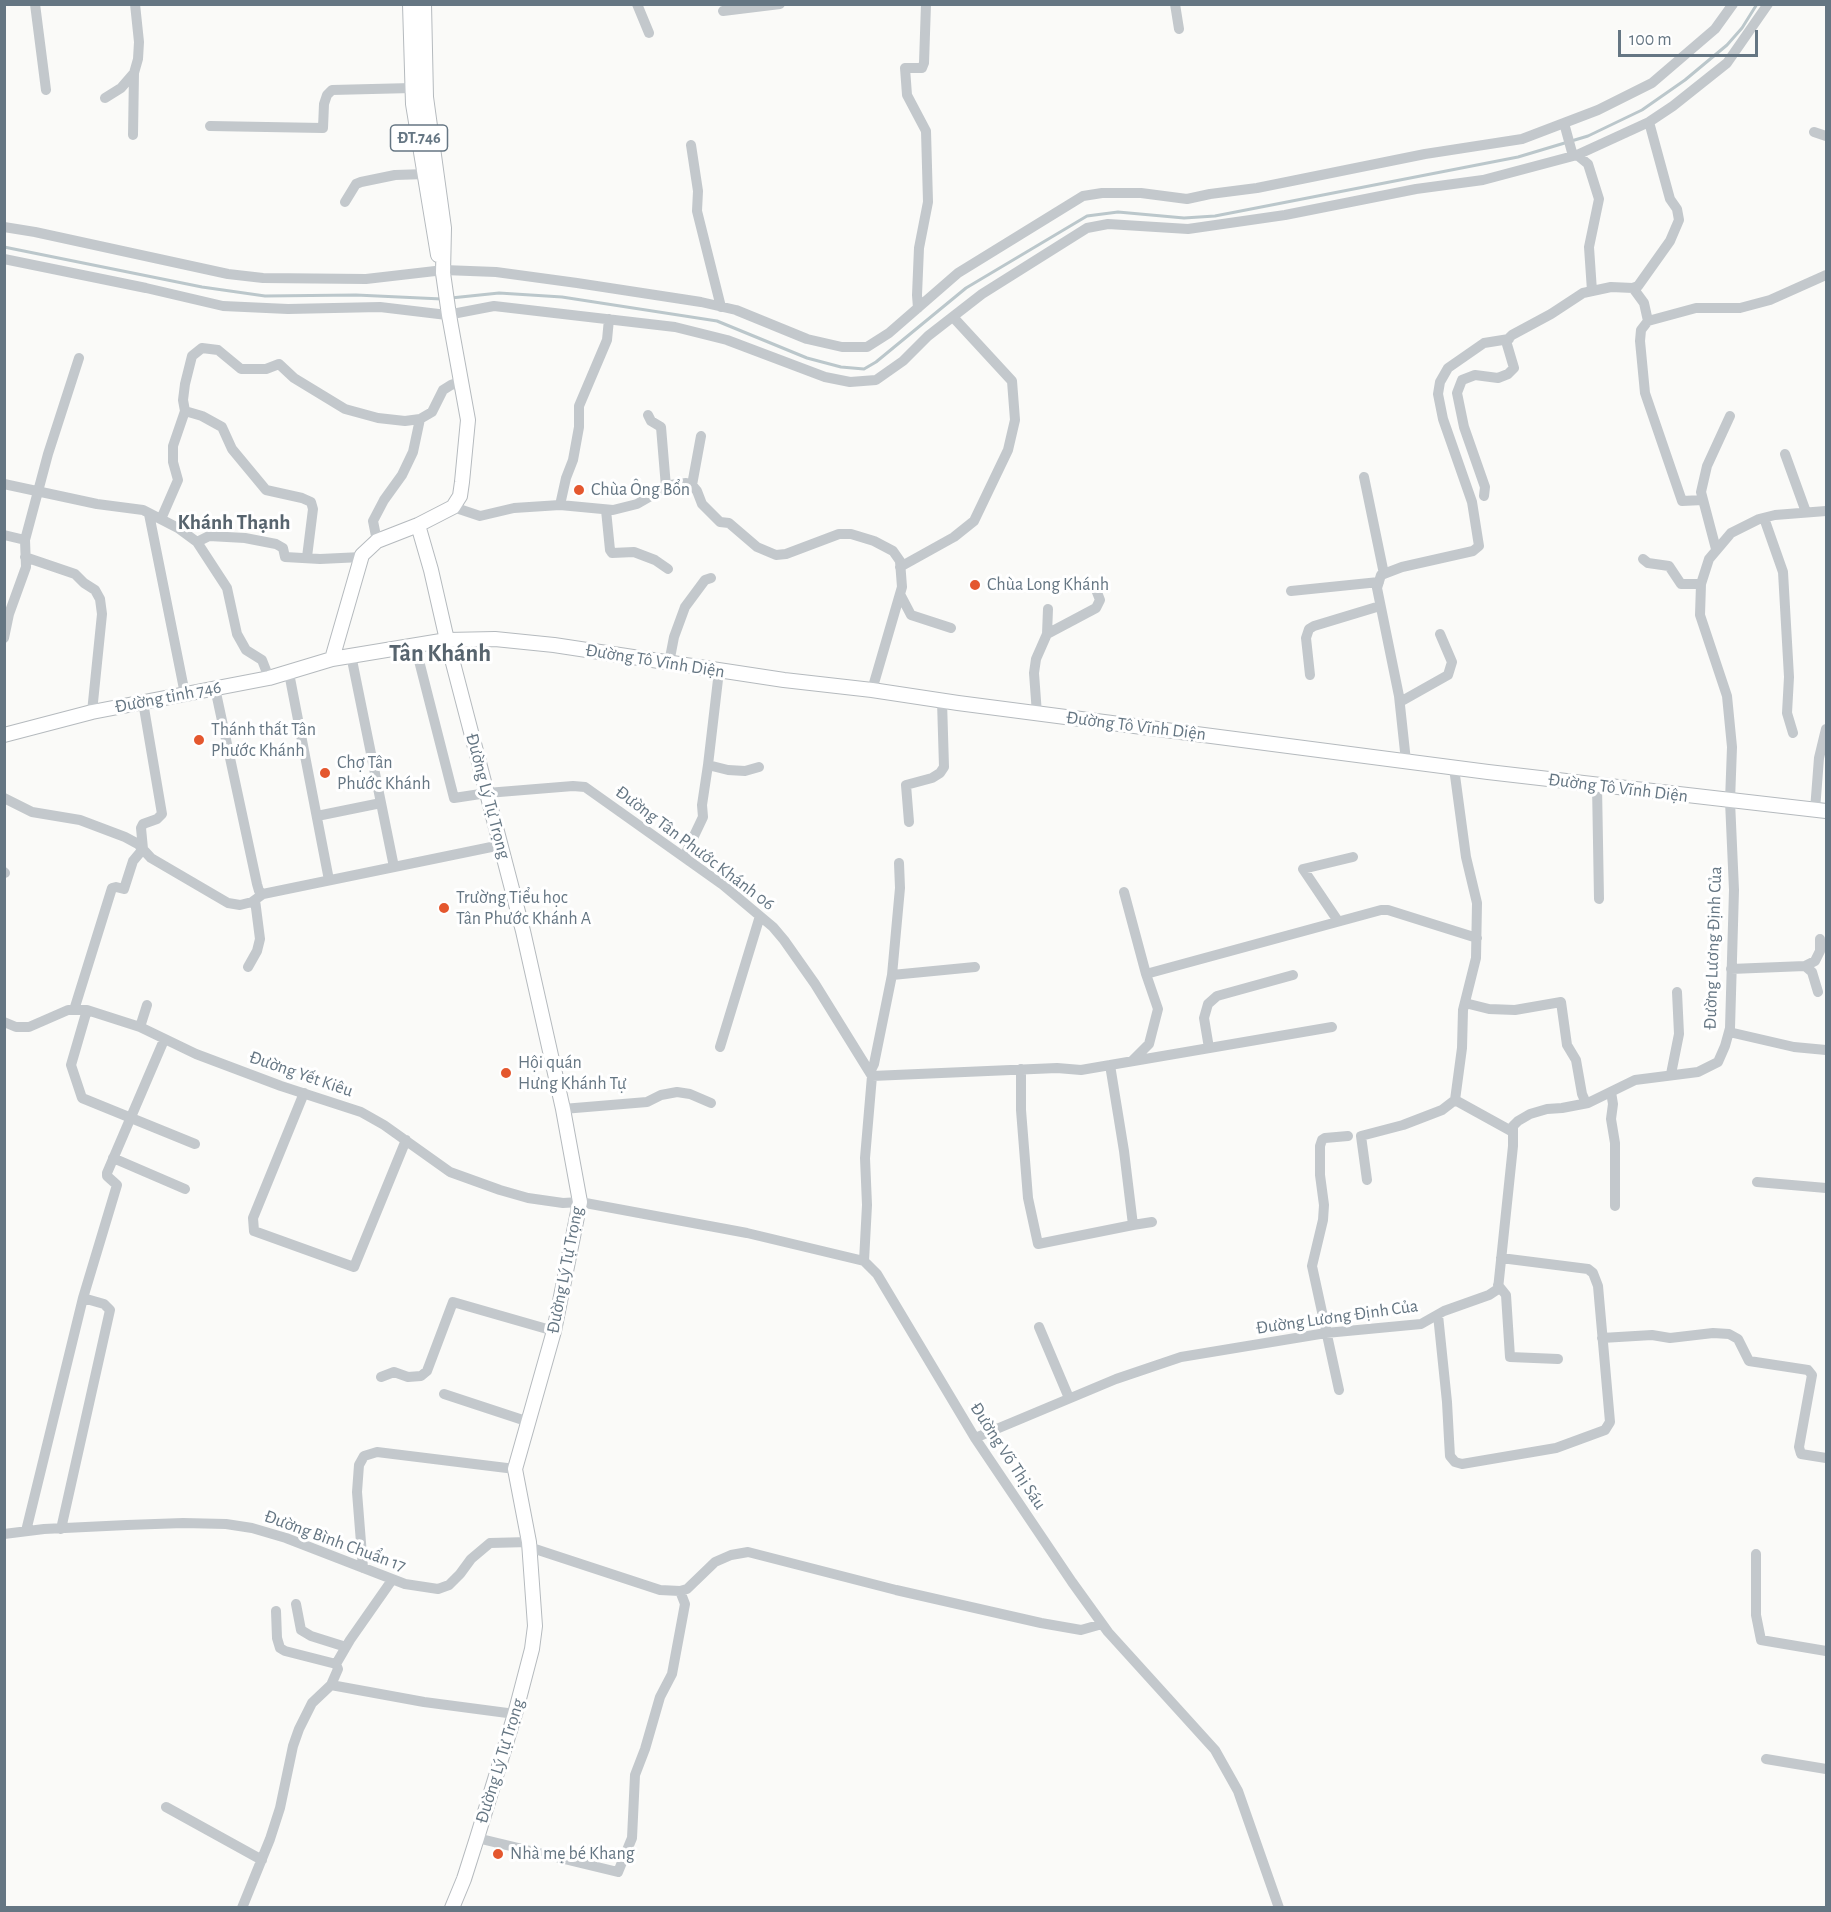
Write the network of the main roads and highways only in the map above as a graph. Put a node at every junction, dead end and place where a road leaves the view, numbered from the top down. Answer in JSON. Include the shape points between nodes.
{"nodes":[{"id":1,"x":410,"y":4,"type":"edge"},
{"id":2,"x":424,"y":4,"type":"edge"},
{"id":3,"x":443,"y":270,"type":"junction"},
{"id":4,"x":418,"y":525,"type":"junction"},
{"id":5,"x":447,"y":640,"type":"junction"},
{"id":6,"x":332,"y":658,"type":"junction"},
{"id":7,"x":4,"y":735,"type":"edge"},
{"id":8,"x":1821,"y":810,"type":"edge"},
{"id":9,"x":452,"y":1908,"type":"edge"}],
"edges":[{"from":1,"to":3,"type":"main road","number":"ĐT.746","via":[[417,131]]},
{"from":2,"to":3,"type":"main road","number":"ĐT.746","via":[[426,97],[444,228]]},
{"from":3,"to":4,"type":"main road","number":"ĐT.746","via":[[468,420],[466,452],[460,496],[453,507]]},
{"from":4,"to":5,"type":"main road","name":"Đường Lý Tự Trọng"},
{"from":4,"to":6,"type":"main road","via":[[377,541],[362,557]]},
{"from":5,"to":6,"type":"main road","name":"Đường tỉnh 746"},
{"from":5,"to":8,"type":"main road","name":"Đường Tô Vĩnh Diện","via":[[531,642],[1037,714]]},
{"from":5,"to":9,"type":"main road","name":"Đường Lý Tự Trọng","via":[[523,931],[580,1202],[554,1332],[515,1469],[529,1545],[535,1626],[532,1649],[477,1838]]},
{"from":6,"to":7,"type":"main road","name":"Đường tỉnh 746","via":[[269,678],[92,712]]}]}
